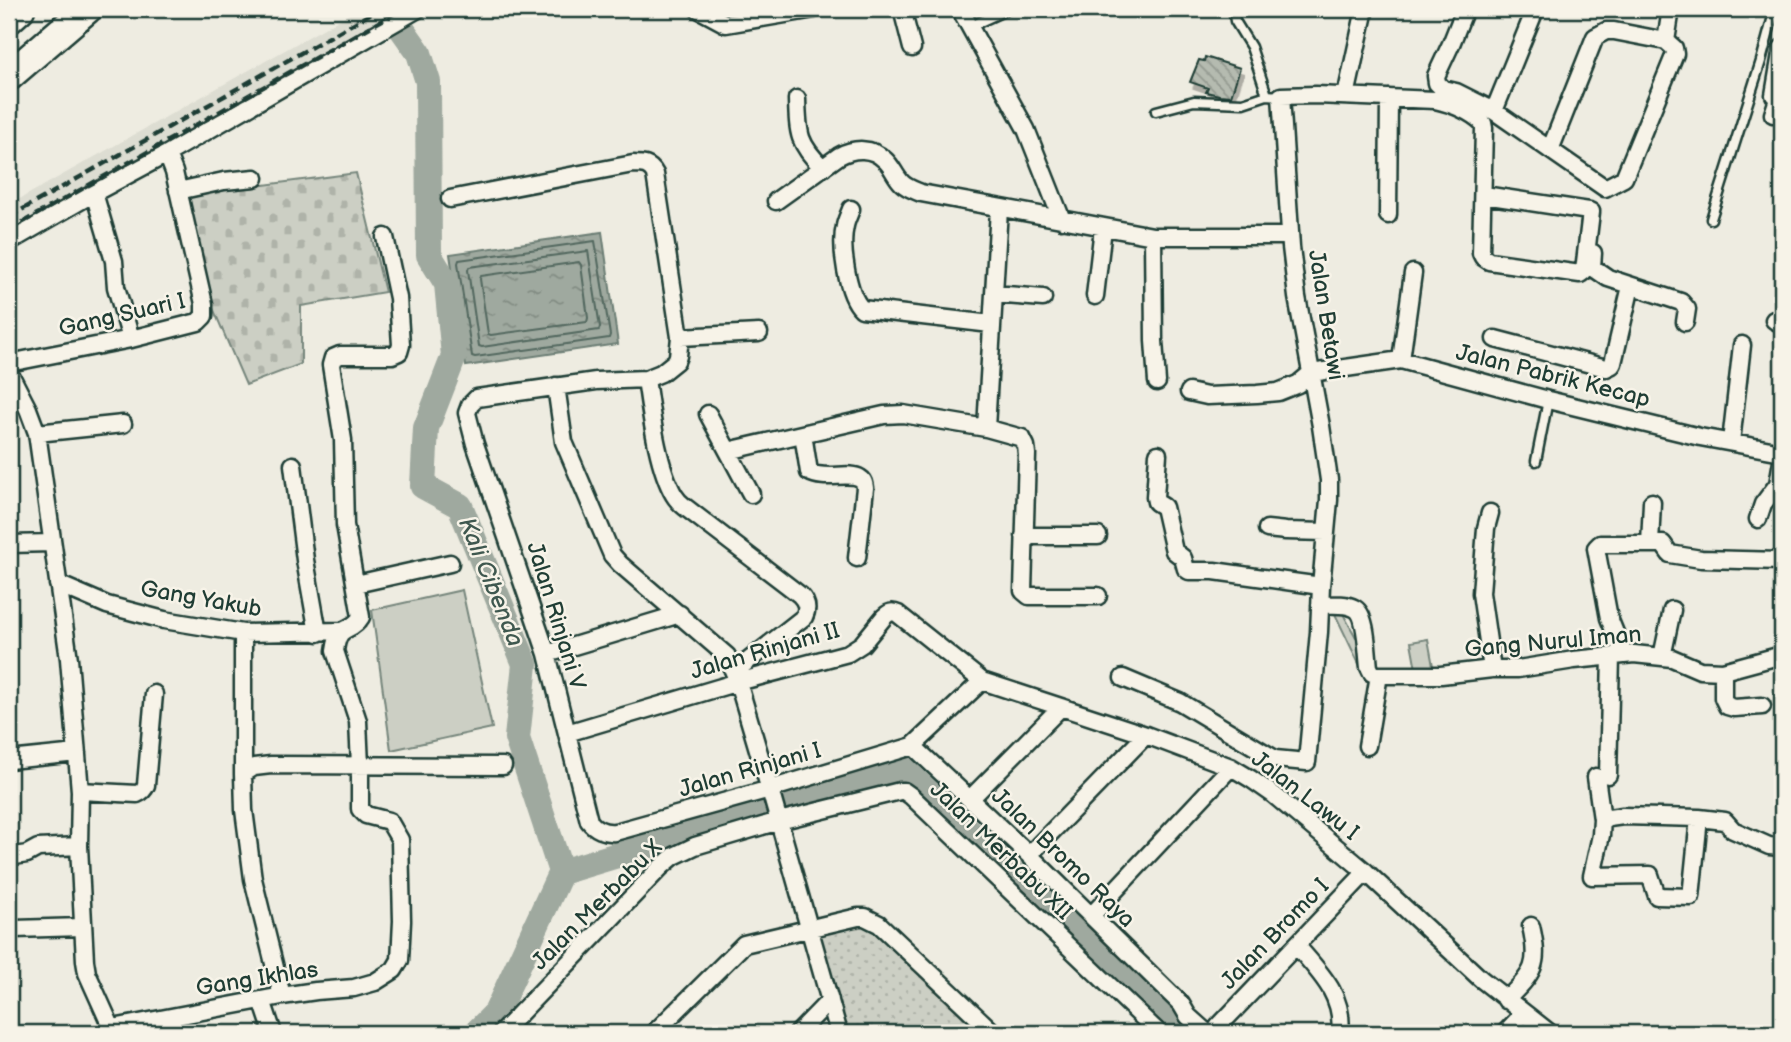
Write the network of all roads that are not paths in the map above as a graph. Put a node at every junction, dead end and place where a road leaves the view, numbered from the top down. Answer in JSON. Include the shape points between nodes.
{"nodes":[{"id":1,"x":20,"y":9,"type":"edge"},
{"id":2,"x":87,"y":9,"type":"edge"},
{"id":3,"x":418,"y":9,"type":"edge"},
{"id":4,"x":698,"y":9,"type":"edge"},
{"id":5,"x":815,"y":9,"type":"edge"},
{"id":6,"x":902,"y":9,"type":"edge"},
{"id":7,"x":961,"y":9,"type":"edge"},
{"id":8,"x":1008,"y":9,"type":"edge"},
{"id":9,"x":1233,"y":9,"type":"edge"},
{"id":10,"x":1365,"y":9,"type":"edge"},
{"id":11,"x":1465,"y":9,"type":"edge"},
{"id":12,"x":1533,"y":9,"type":"edge"},
{"id":13,"x":1671,"y":9,"type":"edge"},
{"id":14,"x":1775,"y":9,"type":"edge"},
{"id":15,"x":9,"y":19,"type":"edge"},
{"id":16,"x":971,"y":26,"type":"junction"},
{"id":17,"x":1666,"y":41,"type":"junction"},
{"id":18,"x":912,"y":48,"type":"dead end"},
{"id":19,"x":1782,"y":48,"type":"edge"},
{"id":20,"x":9,"y":76,"type":"edge"},
{"id":21,"x":1274,"y":96,"type":"junction"},
{"id":22,"x":1346,"y":96,"type":"junction"},
{"id":23,"x":797,"y":99,"type":"dead end"},
{"id":24,"x":1389,"y":99,"type":"junction"},
{"id":25,"x":1156,"y":111,"type":"dead end"},
{"id":26,"x":1494,"y":111,"type":"junction"},
{"id":27,"x":1773,"y":114,"type":"dead end"},
{"id":28,"x":1550,"y":150,"type":"junction"},
{"id":29,"x":167,"y":155,"type":"junction"},
{"id":30,"x":823,"y":168,"type":"junction"},
{"id":31,"x":256,"y":178,"type":"dead end"},
{"id":32,"x":1605,"y":188,"type":"junction"},
{"id":33,"x":178,"y":191,"type":"junction"},
{"id":34,"x":94,"y":193,"type":"junction"},
{"id":35,"x":1484,"y":195,"type":"junction"},
{"id":36,"x":450,"y":199,"type":"dead end"},
{"id":37,"x":776,"y":201,"type":"dead end"},
{"id":38,"x":851,"y":209,"type":"dead end"},
{"id":39,"x":999,"y":209,"type":"junction"},
{"id":40,"x":1388,"y":215,"type":"dead end"},
{"id":41,"x":1711,"y":219,"type":"dead end"},
{"id":42,"x":1062,"y":220,"type":"junction"},
{"id":43,"x":1103,"y":228,"type":"junction"},
{"id":44,"x":1153,"y":236,"type":"junction"},
{"id":45,"x":1290,"y":236,"type":"junction"},
{"id":46,"x":386,"y":237,"type":"dead end"},
{"id":47,"x":9,"y":242,"type":"edge"},
{"id":48,"x":1413,"y":273,"type":"dead end"},
{"id":49,"x":1631,"y":286,"type":"junction"},
{"id":50,"x":994,"y":294,"type":"junction"},
{"id":51,"x":1095,"y":296,"type":"dead end"},
{"id":52,"x":1043,"y":298,"type":"dead end"},
{"id":53,"x":1685,"y":322,"type":"dead end"},
{"id":54,"x":991,"y":324,"type":"junction"},
{"id":55,"x":759,"y":334,"type":"dead end"},
{"id":56,"x":680,"y":337,"type":"junction"},
{"id":57,"x":131,"y":339,"type":"junction"},
{"id":58,"x":1495,"y":339,"type":"dead end"},
{"id":59,"x":1742,"y":345,"type":"dead end"},
{"id":60,"x":1401,"y":360,"type":"junction"},
{"id":61,"x":9,"y":363,"type":"edge"},
{"id":62,"x":9,"y":372,"type":"edge"},
{"id":63,"x":1311,"y":373,"type":"junction"},
{"id":64,"x":646,"y":379,"type":"junction"},
{"id":65,"x":1157,"y":382,"type":"dead end"},
{"id":66,"x":556,"y":386,"type":"junction"},
{"id":67,"x":1189,"y":392,"type":"dead end"},
{"id":68,"x":1548,"y":400,"type":"junction"},
{"id":69,"x":708,"y":414,"type":"dead end"},
{"id":70,"x":123,"y":424,"type":"dead end"},
{"id":71,"x":986,"y":428,"type":"junction"},
{"id":72,"x":37,"y":433,"type":"junction"},
{"id":73,"x":803,"y":434,"type":"junction"},
{"id":74,"x":1731,"y":442,"type":"junction"},
{"id":75,"x":728,"y":451,"type":"junction"},
{"id":76,"x":1782,"y":452,"type":"edge"},
{"id":77,"x":1158,"y":454,"type":"dead end"},
{"id":78,"x":1536,"y":461,"type":"dead end"},
{"id":79,"x":1782,"y":461,"type":"edge"},
{"id":80,"x":293,"y":465,"type":"dead end"},
{"id":81,"x":751,"y":494,"type":"dead end"},
{"id":82,"x":1652,"y":502,"type":"dead end"},
{"id":83,"x":1490,"y":513,"type":"dead end"},
{"id":84,"x":1758,"y":519,"type":"dead end"},
{"id":85,"x":1267,"y":529,"type":"dead end"},
{"id":86,"x":1326,"y":532,"type":"junction"},
{"id":87,"x":1024,"y":536,"type":"junction"},
{"id":88,"x":1098,"y":536,"type":"dead end"},
{"id":89,"x":52,"y":542,"type":"junction"},
{"id":90,"x":9,"y":544,"type":"edge"},
{"id":91,"x":1650,"y":544,"type":"junction"},
{"id":92,"x":857,"y":558,"type":"dead end"},
{"id":93,"x":1782,"y":561,"type":"edge"},
{"id":94,"x":450,"y":563,"type":"dead end"},
{"id":95,"x":58,"y":584,"type":"junction"},
{"id":96,"x":356,"y":584,"type":"junction"},
{"id":97,"x":1321,"y":586,"type":"junction"},
{"id":98,"x":1098,"y":596,"type":"dead end"},
{"id":99,"x":1320,"y":605,"type":"junction"},
{"id":100,"x":1672,"y":610,"type":"dead end"},
{"id":101,"x":680,"y":614,"type":"junction"},
{"id":102,"x":341,"y":631,"type":"junction"},
{"id":103,"x":318,"y":633,"type":"junction"},
{"id":104,"x":243,"y":634,"type":"junction"},
{"id":105,"x":547,"y":654,"type":"junction"},
{"id":106,"x":1782,"y":655,"type":"edge"},
{"id":107,"x":1617,"y":656,"type":"junction"},
{"id":108,"x":1662,"y":657,"type":"junction"},
{"id":109,"x":1492,"y":669,"type":"junction"},
{"id":110,"x":1723,"y":671,"type":"junction"},
{"id":111,"x":1379,"y":675,"type":"junction"},
{"id":112,"x":736,"y":677,"type":"junction"},
{"id":113,"x":1123,"y":678,"type":"dead end"},
{"id":114,"x":982,"y":681,"type":"junction"},
{"id":115,"x":154,"y":694,"type":"dead end"},
{"id":116,"x":1762,"y":706,"type":"dead end"},
{"id":117,"x":1061,"y":707,"type":"junction"},
{"id":118,"x":567,"y":733,"type":"junction"},
{"id":119,"x":1146,"y":735,"type":"junction"},
{"id":120,"x":913,"y":746,"type":"junction"},
{"id":121,"x":1367,"y":746,"type":"dead end"},
{"id":122,"x":77,"y":753,"type":"junction"},
{"id":123,"x":9,"y":760,"type":"edge"},
{"id":124,"x":360,"y":766,"type":"junction"},
{"id":125,"x":503,"y":766,"type":"dead end"},
{"id":126,"x":1231,"y":767,"type":"junction"},
{"id":127,"x":243,"y":774,"type":"junction"},
{"id":128,"x":80,"y":791,"type":"junction"},
{"id":129,"x":771,"y":793,"type":"junction"},
{"id":130,"x":970,"y":799,"type":"junction"},
{"id":131,"x":778,"y":818,"type":"junction"},
{"id":132,"x":1699,"y":818,"type":"junction"},
{"id":133,"x":1602,"y":819,"type":"junction"},
{"id":134,"x":600,"y":830,"type":"joint"},
{"id":135,"x":79,"y":846,"type":"junction"},
{"id":136,"x":1782,"y":847,"type":"edge"},
{"id":137,"x":1029,"y":855,"type":"junction"},
{"id":138,"x":9,"y":857,"type":"edge"},
{"id":139,"x":1366,"y":872,"type":"junction"},
{"id":140,"x":1091,"y":916,"type":"junction"},
{"id":141,"x":1531,"y":926,"type":"dead end"},
{"id":142,"x":83,"y":928,"type":"junction"},
{"id":143,"x":810,"y":928,"type":"junction"},
{"id":144,"x":14,"y":929,"type":"dead end"},
{"id":145,"x":1296,"y":945,"type":"junction"},
{"id":146,"x":282,"y":996,"type":"junction"},
{"id":147,"x":262,"y":1000,"type":"junction"},
{"id":148,"x":830,"y":1000,"type":"junction"},
{"id":149,"x":1506,"y":1000,"type":"junction"},
{"id":150,"x":1524,"y":1013,"type":"junction"},
{"id":151,"x":113,"y":1031,"type":"edge"},
{"id":152,"x":1217,"y":1031,"type":"edge"},
{"id":153,"x":273,"y":1033,"type":"edge"},
{"id":154,"x":501,"y":1033,"type":"edge"},
{"id":155,"x":654,"y":1033,"type":"edge"},
{"id":156,"x":798,"y":1033,"type":"edge"},
{"id":157,"x":839,"y":1033,"type":"edge"},
{"id":158,"x":994,"y":1033,"type":"edge"},
{"id":159,"x":1159,"y":1033,"type":"edge"},
{"id":160,"x":1340,"y":1033,"type":"edge"},
{"id":161,"x":1505,"y":1033,"type":"edge"},
{"id":162,"x":1550,"y":1033,"type":"edge"}],
"edges":[{"from":1,"to":15,"type":"highway"},
{"from":2,"to":20,"type":"highway"},
{"from":3,"to":29,"type":"street"},
{"from":4,"to":5,"type":"street","via":[[726,24]]},
{"from":6,"to":18,"type":"street"},
{"from":7,"to":16,"type":"street"},
{"from":8,"to":16,"type":"lane"},
{"from":9,"to":21,"type":"lane"},
{"from":10,"to":22,"type":"street"},
{"from":11,"to":26,"type":"street","via":[[1437,83]]},
{"from":12,"to":26,"type":"street"},
{"from":13,"to":17,"type":"street"},
{"from":14,"to":41,"type":"lane"},
{"from":16,"to":42,"type":"street","via":[[1026,129]]},
{"from":17,"to":28,"type":"street","via":[[1614,31],[1595,37]]},
{"from":17,"to":32,"type":"street","via":[[1675,54],[1624,178]]},
{"from":19,"to":27,"type":"street","via":[[1773,95],[1779,96]]},
{"from":21,"to":22,"type":"street"},
{"from":21,"to":25,"type":"lane","via":[[1243,103],[1194,101]]},
{"from":21,"to":45,"type":"street","name":"Jalan Betawi"},
{"from":22,"to":24,"type":"street"},
{"from":23,"to":30,"type":"street","via":[[801,141]]},
{"from":24,"to":35,"type":"street","via":[[1435,100],[1454,105],[1483,123]]},
{"from":24,"to":40,"type":"street"},
{"from":26,"to":28,"type":"street"},
{"from":28,"to":32,"type":"street"},
{"from":29,"to":33,"type":"street","name":"Gang Suari I"},
{"from":29,"to":34,"type":"street"},
{"from":30,"to":37,"type":"street"},
{"from":30,"to":39,"type":"street","via":[[848,152],[870,150],[884,159],[909,189]]},
{"from":31,"to":33,"type":"street"},
{"from":32,"to":49,"type":"street","via":[[1592,267]]},
{"from":33,"to":57,"type":"street","name":"Gang Suari I","via":[[204,316],[198,322]]},
{"from":34,"to":47,"type":"street"},
{"from":34,"to":57,"type":"street"},
{"from":35,"to":35,"type":"street","via":[[1483,257],[1580,274],[1584,271],[1591,212]]},
{"from":36,"to":56,"type":"street","via":[[644,164],[655,174]]},
{"from":38,"to":54,"type":"street","via":[[844,228],[845,261],[855,302],[862,309]]},
{"from":39,"to":42,"type":"street"},
{"from":39,"to":50,"type":"street"},
{"from":42,"to":43,"type":"street"},
{"from":43,"to":44,"type":"street"},
{"from":43,"to":51,"type":"street"},
{"from":44,"to":45,"type":"street"},
{"from":44,"to":65,"type":"street"},
{"from":45,"to":63,"type":"street","name":"Jalan Betawi"},
{"from":46,"to":96,"type":"street","via":[[398,298],[399,352],[340,355],[331,365],[343,440],[345,525]]},
{"from":48,"to":60,"type":"street"},
{"from":49,"to":53,"type":"street","via":[[1681,302],[1687,309]]},
{"from":49,"to":58,"type":"street","via":[[1609,367]]},
{"from":50,"to":52,"type":"street"},
{"from":50,"to":54,"type":"street"},
{"from":54,"to":71,"type":"street"},
{"from":55,"to":56,"type":"street"},
{"from":56,"to":64,"type":"street","via":[[676,361]]},
{"from":57,"to":61,"type":"street","name":"Gang Suari I"},
{"from":59,"to":74,"type":"street"},
{"from":60,"to":63,"type":"street","name":"Jalan Pabrik Kecap"},
{"from":60,"to":68,"type":"street","name":"Jalan Pabrik Kecap"},
{"from":62,"to":72,"type":"street"},
{"from":63,"to":67,"type":"street","via":[[1278,392],[1207,396]]},
{"from":63,"to":86,"type":"street","name":"Jalan Betawi","via":[[1329,480]]},
{"from":64,"to":66,"type":"street"},
{"from":64,"to":112,"type":"street","via":[[652,422],[674,496],[805,599],[804,617]]},
{"from":66,"to":101,"type":"street","via":[[564,442],[608,547],[620,564]]},
{"from":66,"to":105,"type":"street","name":"Jalan Rinjani V","via":[[477,398],[467,413]]},
{"from":68,"to":74,"type":"street","name":"Jalan Pabrik Kecap"},
{"from":68,"to":78,"type":"lane"},
{"from":69,"to":75,"type":"street"},
{"from":70,"to":72,"type":"street"},
{"from":71,"to":73,"type":"street","via":[[902,414]]},
{"from":71,"to":87,"type":"street","via":[[1022,438],[1026,446]]},
{"from":72,"to":89,"type":"street"},
{"from":73,"to":75,"type":"street"},
{"from":73,"to":92,"type":"street","via":[[809,472],[856,476],[864,482]]},
{"from":74,"to":76,"type":"street","name":"Jalan Pabrik Kecap"},
{"from":75,"to":81,"type":"street"},
{"from":77,"to":97,"type":"street","via":[[1156,502],[1164,507],[1174,551],[1183,558],[1186,569]]},
{"from":79,"to":84,"type":"street","via":[[1777,484]]},
{"from":80,"to":103,"type":"street"},
{"from":82,"to":91,"type":"street"},
{"from":83,"to":109,"type":"street","via":[[1481,593]]},
{"from":85,"to":86,"type":"street"},
{"from":86,"to":97,"type":"street","name":"Jalan Betawi"},
{"from":87,"to":88,"type":"street"},
{"from":87,"to":98,"type":"street","via":[[1024,593]]},
{"from":89,"to":90,"type":"street"},
{"from":89,"to":95,"type":"street"},
{"from":91,"to":93,"type":"street","via":[[1663,544],[1670,554],[1701,559]]},
{"from":91,"to":107,"type":"street","via":[[1600,544],[1596,548]]},
{"from":94,"to":96,"type":"street"},
{"from":95,"to":104,"type":"street","name":"Gang Yakub","via":[[107,605]]},
{"from":95,"to":122,"type":"street"},
{"from":96,"to":102,"type":"street","via":[[361,617]]},
{"from":97,"to":99,"type":"street","name":"Jalan Betawi"},
{"from":99,"to":111,"type":"street","via":[[1357,608],[1363,618],[1368,667]]},
{"from":99,"to":113,"type":"street","name":"Jalan Betawi","via":[[1307,762],[1275,759],[1180,702]]},
{"from":100,"to":108,"type":"street"},
{"from":101,"to":105,"type":"street"},
{"from":101,"to":112,"type":"street","via":[[727,656]]},
{"from":102,"to":103,"type":"street","name":"Gang Yakub"},
{"from":102,"to":124,"type":"street","via":[[335,651],[358,721]]},
{"from":103,"to":104,"type":"street","name":"Gang Yakub"},
{"from":104,"to":127,"type":"street"},
{"from":105,"to":118,"type":"street","name":"Jalan Rinjani V"},
{"from":106,"to":110,"type":"street","name":"Gang Nurul Iman"},
{"from":107,"to":108,"type":"street","name":"Gang Nurul Iman"},
{"from":107,"to":109,"type":"street","name":"Gang Nurul Iman"},
{"from":107,"to":133,"type":"street","via":[[1602,776]]},
{"from":108,"to":110,"type":"street","name":"Gang Nurul Iman","via":[[1700,670]]},
{"from":109,"to":111,"type":"street","name":"Gang Nurul Iman"},
{"from":110,"to":116,"type":"street","via":[[1727,706]]},
{"from":111,"to":121,"type":"street"},
{"from":112,"to":114,"type":"street","name":"Jalan Rinjani II","via":[[848,653],[893,612]]},
{"from":112,"to":118,"type":"street","name":"Jalan Rinjani II"},
{"from":112,"to":129,"type":"street"},
{"from":114,"to":117,"type":"street","name":"Jalan Lawu I"},
{"from":114,"to":120,"type":"street"},
{"from":115,"to":128,"type":"street","via":[[146,785],[141,793]]},
{"from":117,"to":119,"type":"street","name":"Jalan Lawu I"},
{"from":117,"to":130,"type":"street"},
{"from":118,"to":134,"type":"street","name":"Jalan Rinjani V","via":[[589,821]]},
{"from":119,"to":126,"type":"street","name":"Jalan Lawu I"},
{"from":119,"to":137,"type":"street"},
{"from":120,"to":129,"type":"street","name":"Jalan Rinjani I"},
{"from":120,"to":130,"type":"street","name":"Jalan Bromo Raya"},
{"from":122,"to":123,"type":"street"},
{"from":122,"to":128,"type":"street"},
{"from":124,"to":125,"type":"street"},
{"from":124,"to":127,"type":"street","via":[[271,765]]},
{"from":124,"to":146,"type":"street","name":"Gang Ikhlas","via":[[360,809],[389,821],[400,840],[400,960],[394,970],[375,982]]},
{"from":126,"to":139,"type":"street","name":"Jalan Lawu I","via":[[1274,796]]},
{"from":126,"to":140,"type":"street"},
{"from":127,"to":146,"type":"street","via":[[253,879]]},
{"from":128,"to":135,"type":"street"},
{"from":129,"to":131,"type":"street"},
{"from":129,"to":134,"type":"street","name":"Jalan Rinjani I","via":[[615,832]]},
{"from":130,"to":137,"type":"street","name":"Jalan Bromo Raya"},
{"from":131,"to":143,"type":"street"},
{"from":131,"to":154,"type":"street","name":"Jalan Merbabu X","via":[[674,856]]},
{"from":131,"to":159,"type":"street","name":"Jalan Merbabu XII","via":[[896,791],[908,793]]},
{"from":132,"to":133,"type":"street"},
{"from":132,"to":133,"type":"street","via":[[1691,897],[1657,895],[1650,875],[1592,876]]},
{"from":132,"to":136,"type":"street","via":[[1725,821],[1733,830]]},
{"from":135,"to":138,"type":"street","via":[[38,848]]},
{"from":135,"to":142,"type":"street"},
{"from":137,"to":140,"type":"street","name":"Jalan Bromo Raya"},
{"from":139,"to":145,"type":"street","name":"Jalan Bromo I"},
{"from":139,"to":149,"type":"street","name":"Jalan Lawu I"},
{"from":140,"to":152,"type":"street","name":"Jalan Bromo Raya","via":[[1181,1004],[1192,1006]]},
{"from":141,"to":149,"type":"street","via":[[1535,945],[1531,973]]},
{"from":142,"to":144,"type":"street"},
{"from":142,"to":151,"type":"street","via":[[87,973]]},
{"from":143,"to":148,"type":"street"},
{"from":143,"to":155,"type":"street","via":[[744,944]]},
{"from":143,"to":158,"type":"street","via":[[858,917],[879,924]]},
{"from":145,"to":152,"type":"street","name":"Jalan Bromo I"},
{"from":145,"to":160,"type":"street","via":[[1339,1002]]},
{"from":146,"to":147,"type":"street","name":"Gang Ikhlas"},
{"from":147,"to":151,"type":"street","name":"Gang Ikhlas"},
{"from":147,"to":153,"type":"street"},
{"from":148,"to":156,"type":"street"},
{"from":148,"to":157,"type":"street"},
{"from":149,"to":150,"type":"street","name":"Jalan Lawu I"},
{"from":150,"to":161,"type":"street"},
{"from":150,"to":162,"type":"street","name":"Jalan Lawu I"}]}
